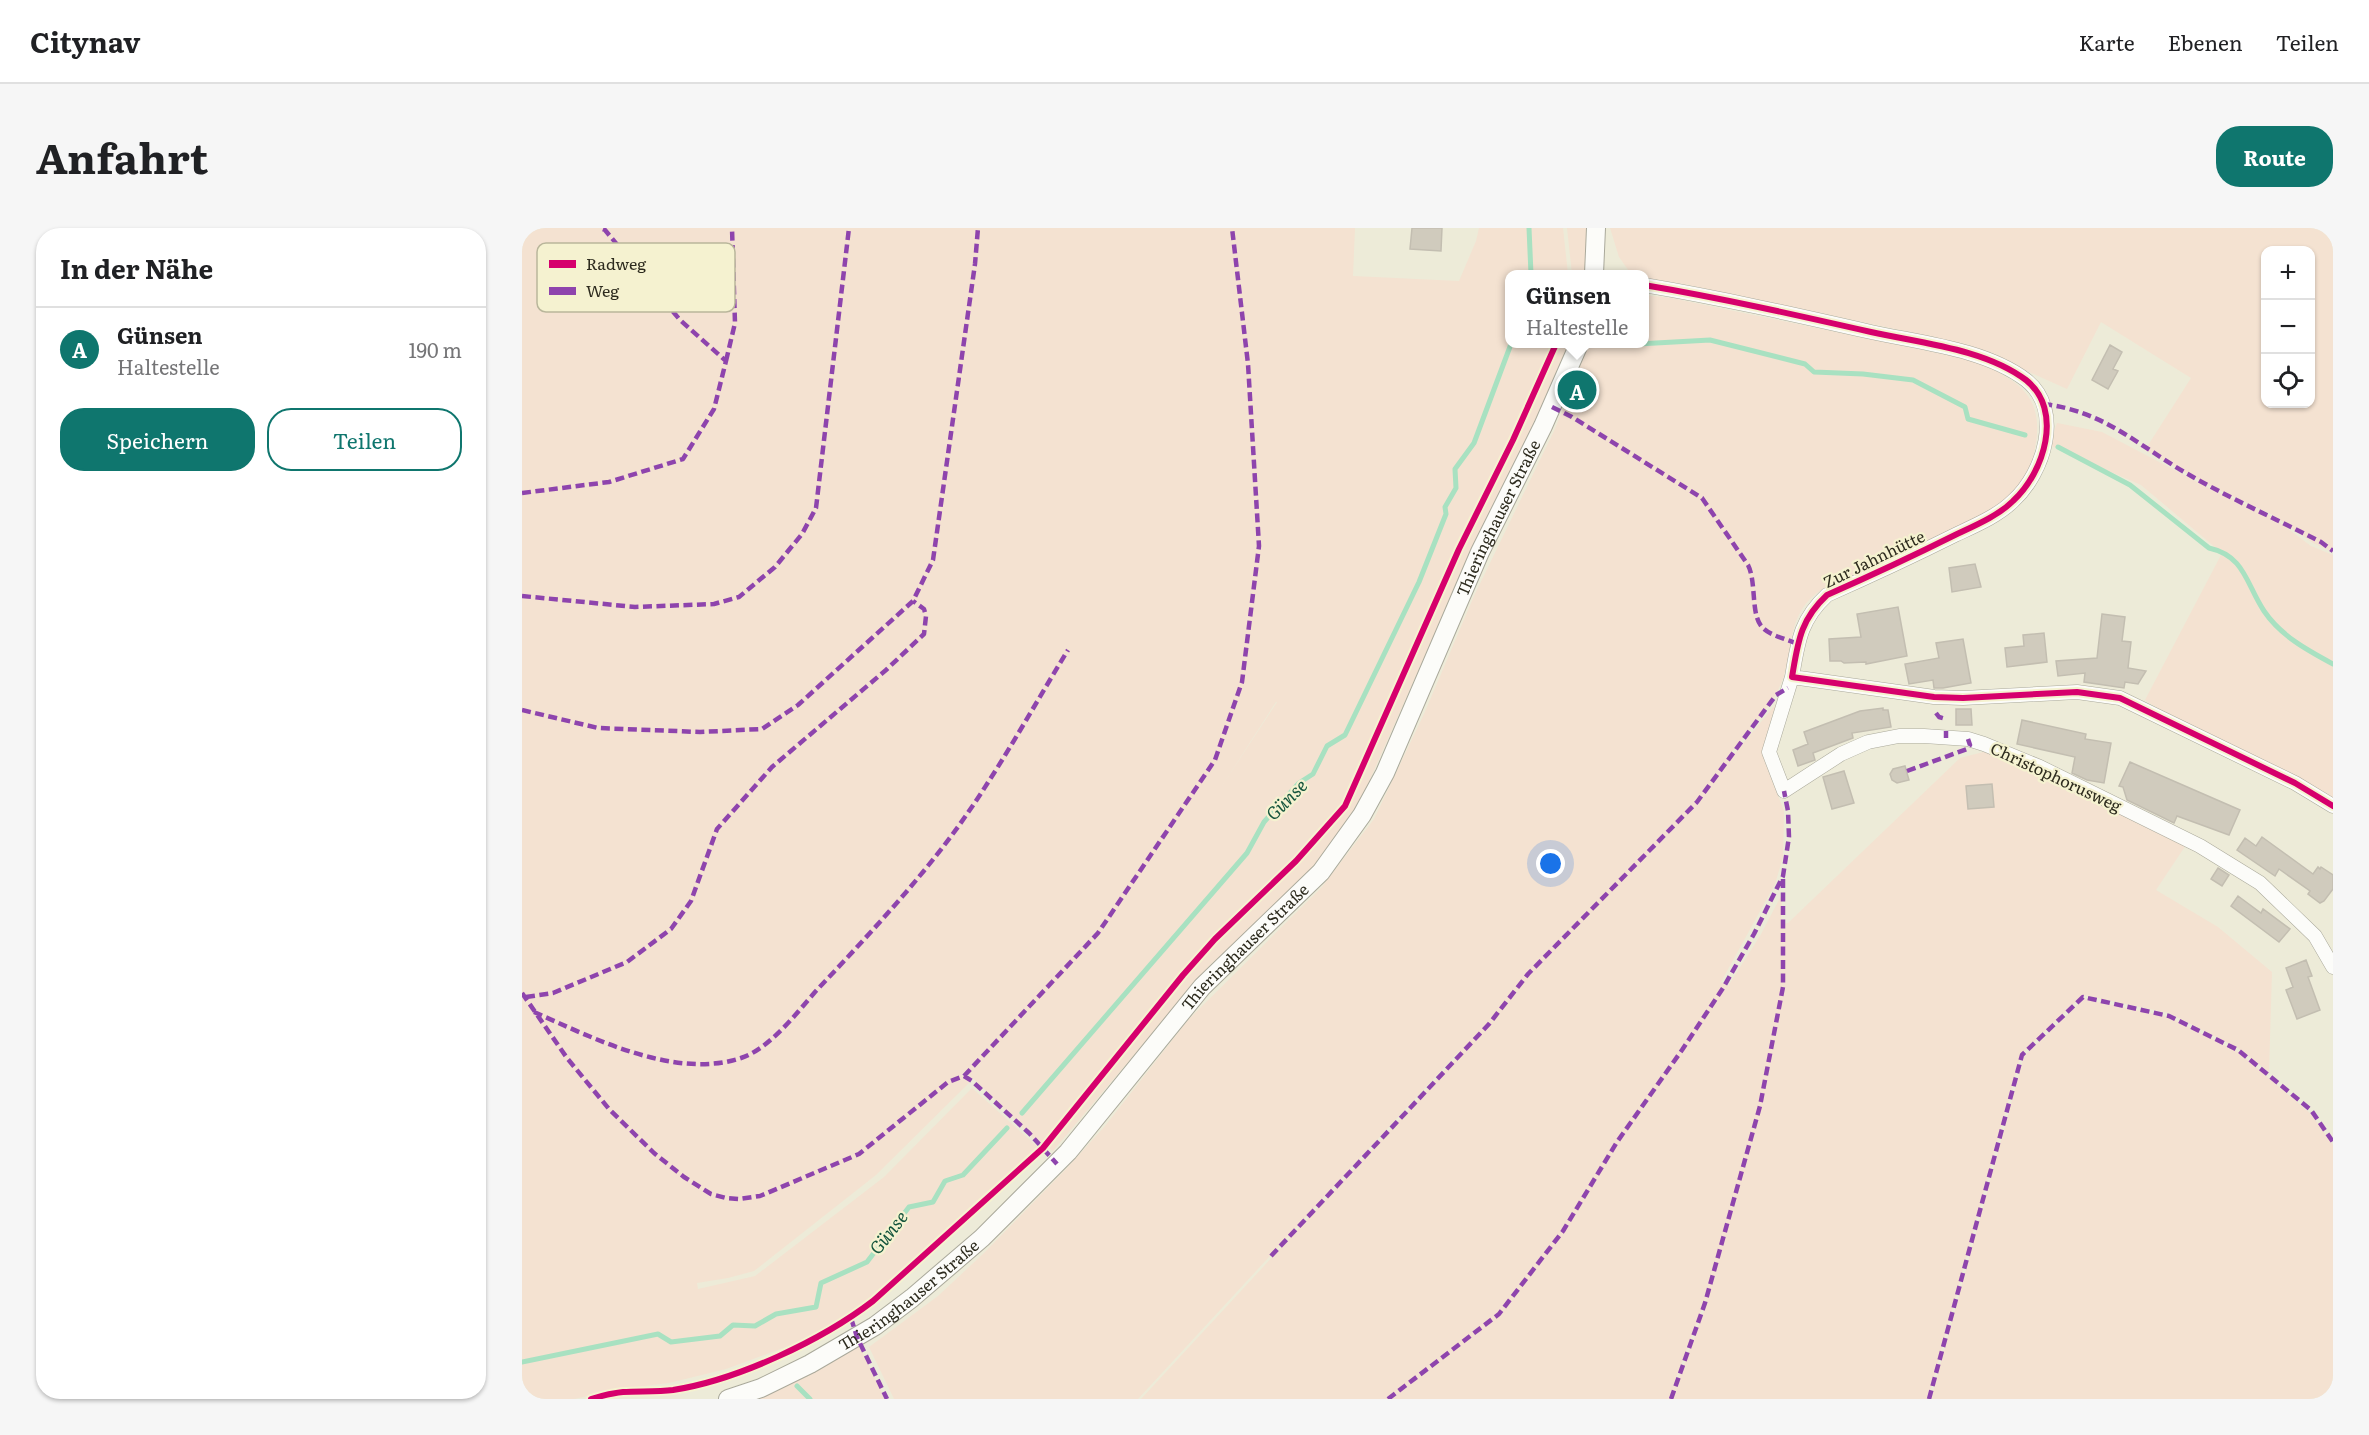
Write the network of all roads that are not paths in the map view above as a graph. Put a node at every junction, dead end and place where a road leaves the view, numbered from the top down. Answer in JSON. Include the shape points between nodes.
{"nodes":[{"id":1,"x":1596,"y":228,"type":"edge"},
{"id":2,"x":1594,"y":270,"type":"edge"},
{"id":3,"x":1649,"y":286,"type":"edge"},
{"id":4,"x":1577,"y":348,"type":"edge"},
{"id":5,"x":1792,"y":677,"type":"junction"},
{"id":6,"x":2333,"y":806,"type":"edge"},
{"id":7,"x":2333,"y":967,"type":"edge"},
{"id":8,"x":728,"y":1399,"type":"edge"}],
"edges":[{"from":1,"to":2,"type":"street"},
{"from":3,"to":5,"type":"street","name":"Zur Jahnhütte","via":[[1977,355],[2024,379],[2033,386],[2043,405],[2047,430],[2038,466],[2012,503],[1976,525],[1827,595],[1804,622]]},
{"from":4,"to":8,"type":"street","name":"Thieringhauser Straße","via":[[1480,552],[1385,773],[1342,846],[1321,872],[1202,987],[1068,1152],[982,1238],[875,1326],[810,1364]]},
{"from":5,"to":6,"type":"street","via":[[1934,697],[2077,692],[2120,699],[2295,783]]},
{"from":5,"to":7,"type":"street","name":"Christophorusweg","via":[[1769,752],[1784,791],[1841,754],[1868,742],[1924,736],[1984,744],[2040,767],[2200,846],[2260,883],[2315,936]]}]}
